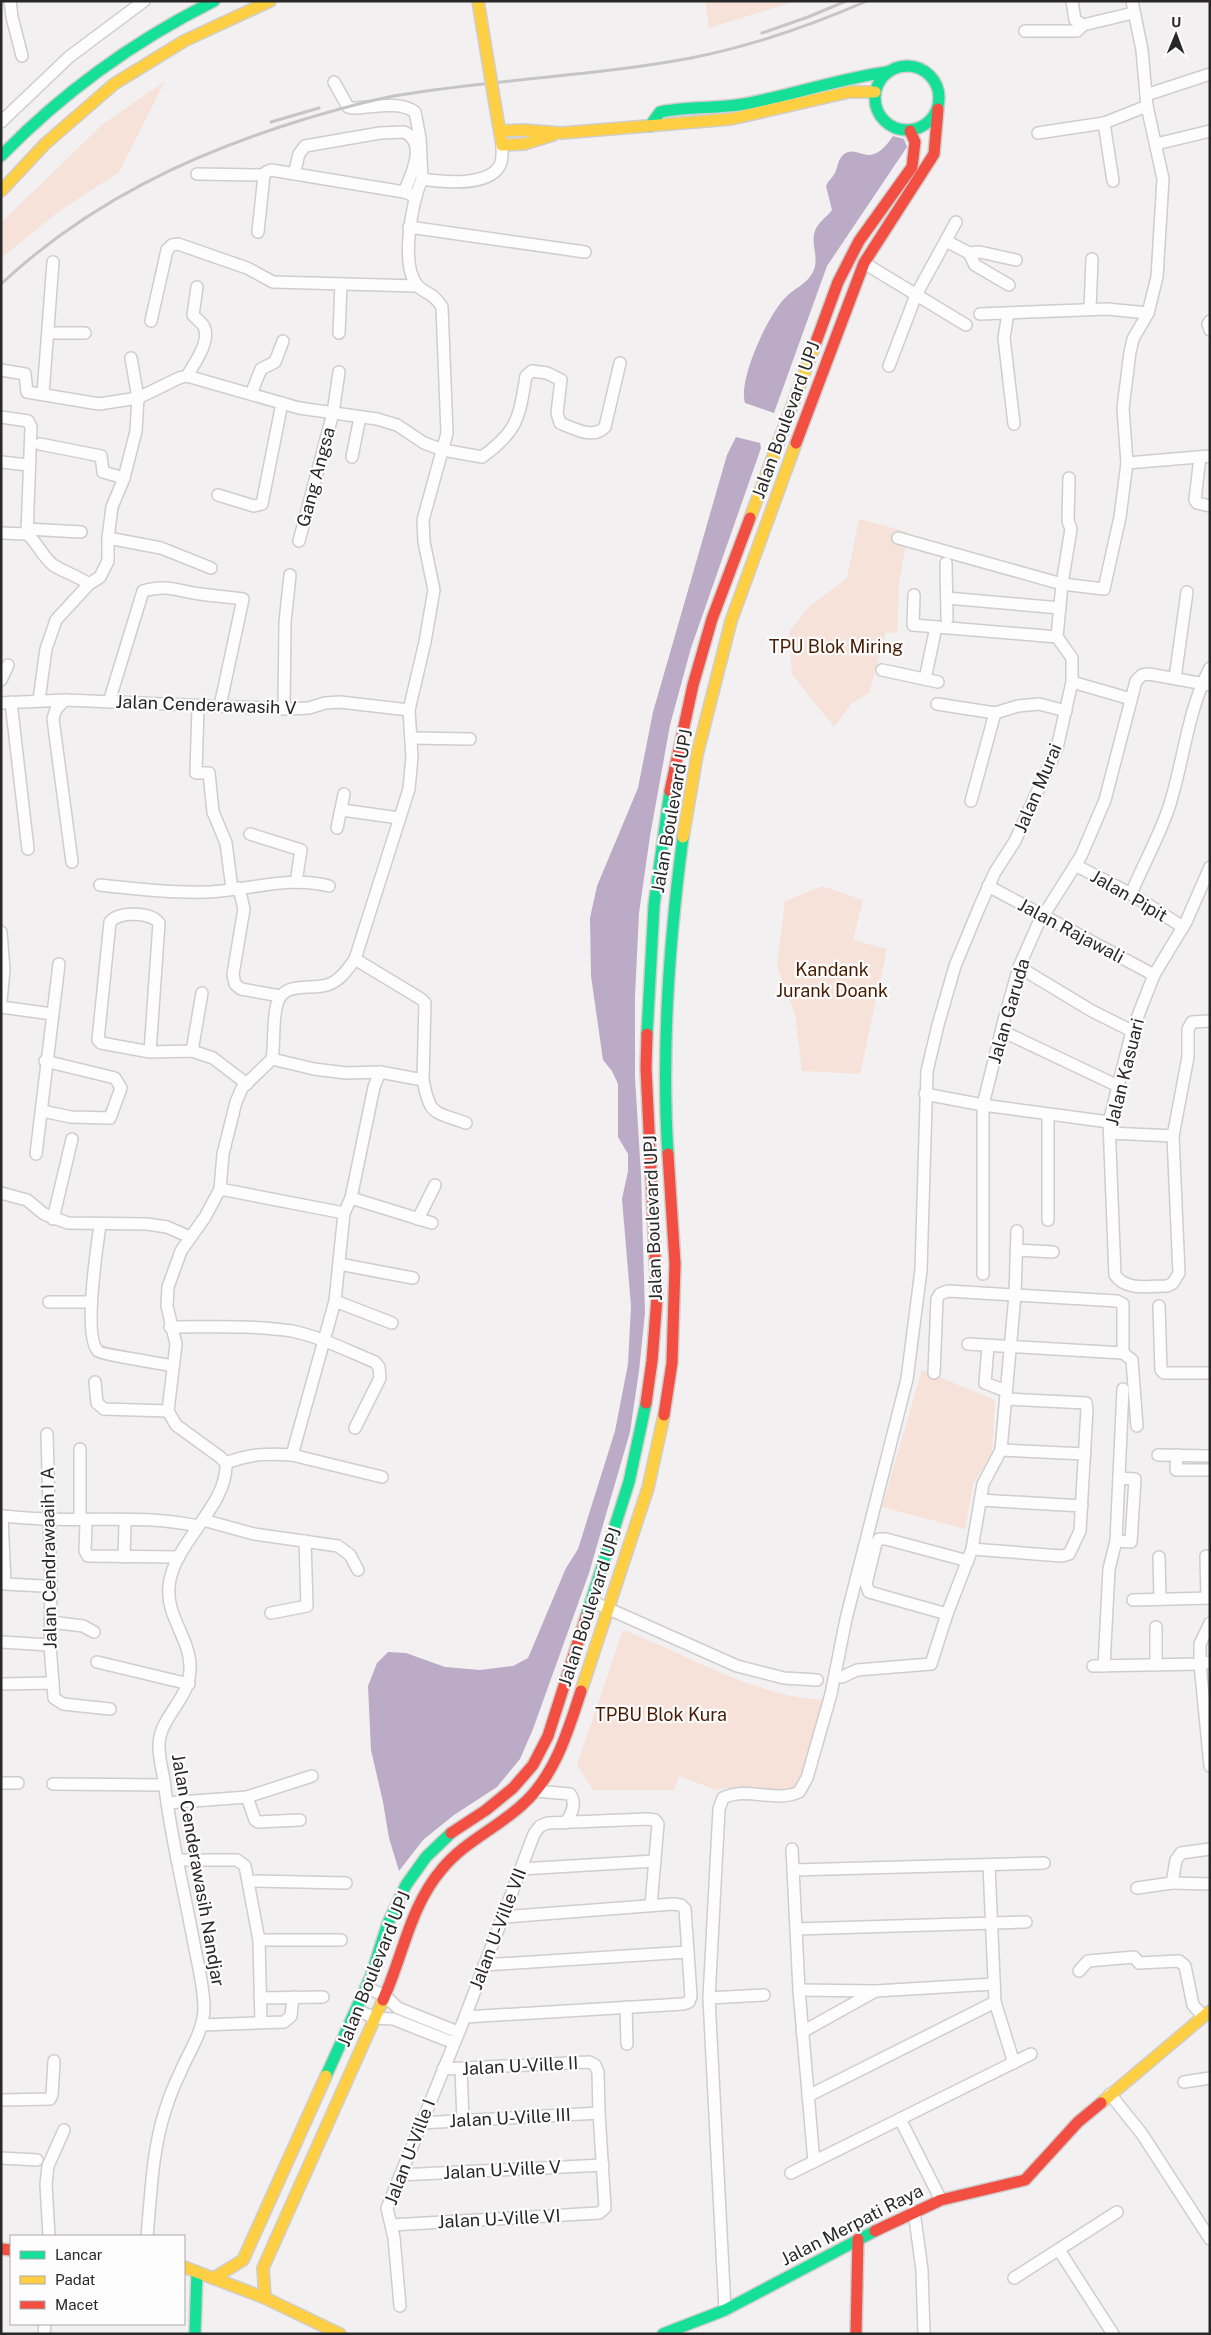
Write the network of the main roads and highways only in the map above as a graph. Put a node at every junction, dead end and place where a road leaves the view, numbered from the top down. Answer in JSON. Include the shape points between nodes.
{"nodes":[{"id":1,"x":214,"y":1,"type":"edge"},
{"id":2,"x":270,"y":1,"type":"edge"},
{"id":3,"x":478,"y":1,"type":"edge"},
{"id":4,"x":887,"y":72,"type":"junction"},
{"id":5,"x":875,"y":92,"type":"junction"},
{"id":6,"x":938,"y":109,"type":"junction"},
{"id":7,"x":650,"y":126,"type":"junction"},
{"id":8,"x":910,"y":130,"type":"junction"},
{"id":9,"x":500,"y":131,"type":"junction"},
{"id":10,"x":562,"y":133,"type":"junction"},
{"id":11,"x":1,"y":156,"type":"edge"},
{"id":12,"x":1,"y":191,"type":"edge"},
{"id":13,"x":780,"y":438,"type":"junction"},
{"id":14,"x":796,"y":445,"type":"junction"},
{"id":15,"x":1206,"y":2014,"type":"edge"},
{"id":16,"x":858,"y":2239,"type":"junction"},
{"id":17,"x":243,"y":2260,"type":"junction"},
{"id":18,"x":185,"y":2267,"type":"edge"},
{"id":19,"x":263,"y":2268,"type":"junction"},
{"id":20,"x":197,"y":2272,"type":"junction"},
{"id":21,"x":214,"y":2278,"type":"junction"},
{"id":22,"x":265,"y":2298,"type":"junction"},
{"id":23,"x":195,"y":2334,"type":"edge"},
{"id":24,"x":340,"y":2334,"type":"edge"},
{"id":25,"x":663,"y":2334,"type":"edge"},
{"id":26,"x":856,"y":2334,"type":"edge"}],
"edges":[{"from":1,"to":11,"type":"main road","via":[[110,59],[31,124]]},
{"from":2,"to":12,"type":"main road","via":[[184,41],[114,84],[45,144]]},
{"from":3,"to":9,"type":"main road","bridge":true},
{"from":4,"to":5,"type":"main road"},
{"from":4,"to":6,"type":"main road","via":[[904,66],[922,69],[936,82],[940,100]]},
{"from":4,"to":7,"type":"main road","via":[[847,78],[743,104],[673,109],[660,112]]},
{"from":5,"to":7,"type":"main road","via":[[849,92],[731,118]]},
{"from":5,"to":8,"type":"main road","via":[[875,106],[881,118],[897,129]]},
{"from":6,"to":8,"type":"main road","via":[[927,124]]},
{"from":6,"to":14,"type":"main road","name":"Jalan Boulevard UPJ","via":[[934,154],[864,263]]},
{"from":7,"to":10,"type":"main road"},
{"from":8,"to":13,"type":"main road","name":"Jalan Boulevard UPJ","via":[[915,142],[912,167],[859,241],[838,282]]},
{"from":9,"to":10,"type":"main road"},
{"from":9,"to":10,"type":"main road","via":[[502,145],[524,144]]},
{"from":13,"to":14,"type":"main road"},
{"from":13,"to":17,"type":"main road","name":"Jalan Boulevard UPJ","via":[[712,619],[693,684],[665,818],[648,987],[646,1068],[657,1298],[643,1423],[629,1482],[548,1736],[532,1765],[513,1788],[446,1836],[406,1885],[388,1923],[357,2010]]},
{"from":14,"to":19,"type":"main road","name":"Jalan Boulevard UPJ","via":[[731,621],[697,755],[686,815],[667,987],[667,1139],[675,1264],[672,1363],[648,1488],[565,1740],[546,1777],[523,1806],[461,1849],[422,1894],[385,1996]]},
{"from":15,"to":16,"type":"main road","name":"Jalan Merpati Raya","via":[[1078,2122],[1025,2180],[941,2200]]},
{"from":16,"to":25,"type":"main road","name":"Jalan Merpati Raya","via":[[725,2310]]},
{"from":16,"to":26,"type":"main road"},
{"from":17,"to":19,"type":"main road"},
{"from":17,"to":21,"type":"main road"},
{"from":18,"to":20,"type":"main road"},
{"from":19,"to":22,"type":"main road","name":"Jalan Boulevard UPJ"},
{"from":20,"to":21,"type":"main road"},
{"from":20,"to":23,"type":"main road"},
{"from":21,"to":22,"type":"main road"},
{"from":22,"to":24,"type":"main road"}]}
